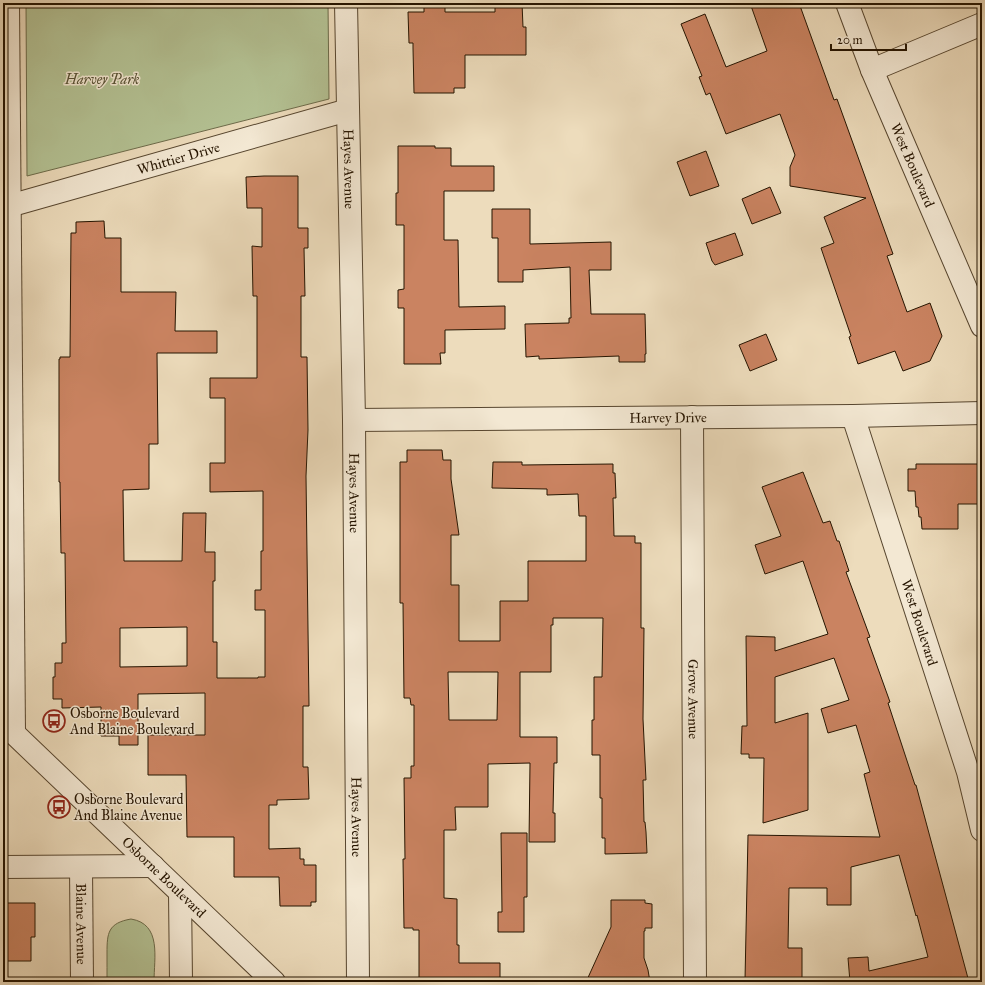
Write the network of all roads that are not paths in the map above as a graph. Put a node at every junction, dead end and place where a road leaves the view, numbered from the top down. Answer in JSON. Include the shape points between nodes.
{"nodes":[{"id":1,"x":8,"y":3,"type":"edge"},
{"id":2,"x":346,"y":3,"type":"edge"},
{"id":3,"x":847,"y":3,"type":"edge"},
{"id":4,"x":982,"y":24,"type":"edge"},
{"id":5,"x":872,"y":70,"type":"junction"},
{"id":6,"x":348,"y":110,"type":"junction"},
{"id":7,"x":9,"y":206,"type":"junction"},
{"id":8,"x":982,"y":326,"type":"edge"},
{"id":9,"x":982,"y":413,"type":"edge"},
{"id":10,"x":853,"y":416,"type":"junction"},
{"id":11,"x":692,"y":417,"type":"junction"},
{"id":12,"x":354,"y":420,"type":"junction"},
{"id":13,"x":8,"y":728,"type":"edge"},
{"id":14,"x":982,"y":830,"type":"edge"},
{"id":15,"x":153,"y":866,"type":"junction"},
{"id":16,"x":81,"y":867,"type":"junction"},
{"id":17,"x":3,"y":868,"type":"edge"},
{"id":18,"x":180,"y":893,"type":"junction"},
{"id":19,"x":82,"y":982,"type":"edge"},
{"id":20,"x":181,"y":982,"type":"edge"},
{"id":21,"x":274,"y":982,"type":"edge"},
{"id":22,"x":358,"y":982,"type":"edge"},
{"id":23,"x":695,"y":982,"type":"edge"}],
"edges":[{"from":1,"to":7,"type":"street"},
{"from":2,"to":6,"type":"street","name":"Hayes Avenue"},
{"from":3,"to":5,"type":"street","name":"West Boulevard"},
{"from":4,"to":5,"type":"street"},
{"from":5,"to":8,"type":"street","name":"West Boulevard"},
{"from":6,"to":7,"type":"street","name":"Whittier Drive"},
{"from":6,"to":12,"type":"street","name":"Hayes Avenue"},
{"from":7,"to":13,"type":"street"},
{"from":9,"to":10,"type":"street","name":"Harvey Drive"},
{"from":10,"to":11,"type":"street","name":"Harvey Drive"},
{"from":10,"to":14,"type":"street","name":"West Boulevard","via":[[968,772]]},
{"from":11,"to":12,"type":"street","name":"Harvey Drive"},
{"from":11,"to":23,"type":"street","name":"Grove Avenue"},
{"from":12,"to":22,"type":"street","name":"Hayes Avenue"},
{"from":13,"to":15,"type":"street","name":"Osborne Boulevard"},
{"from":15,"to":16,"type":"street"},
{"from":15,"to":18,"type":"street","name":"Osborne Boulevard"},
{"from":16,"to":17,"type":"street"},
{"from":16,"to":19,"type":"street","name":"Blaine Avenue"},
{"from":18,"to":20,"type":"street"},
{"from":18,"to":21,"type":"street","name":"Osborne Boulevard"}]}
